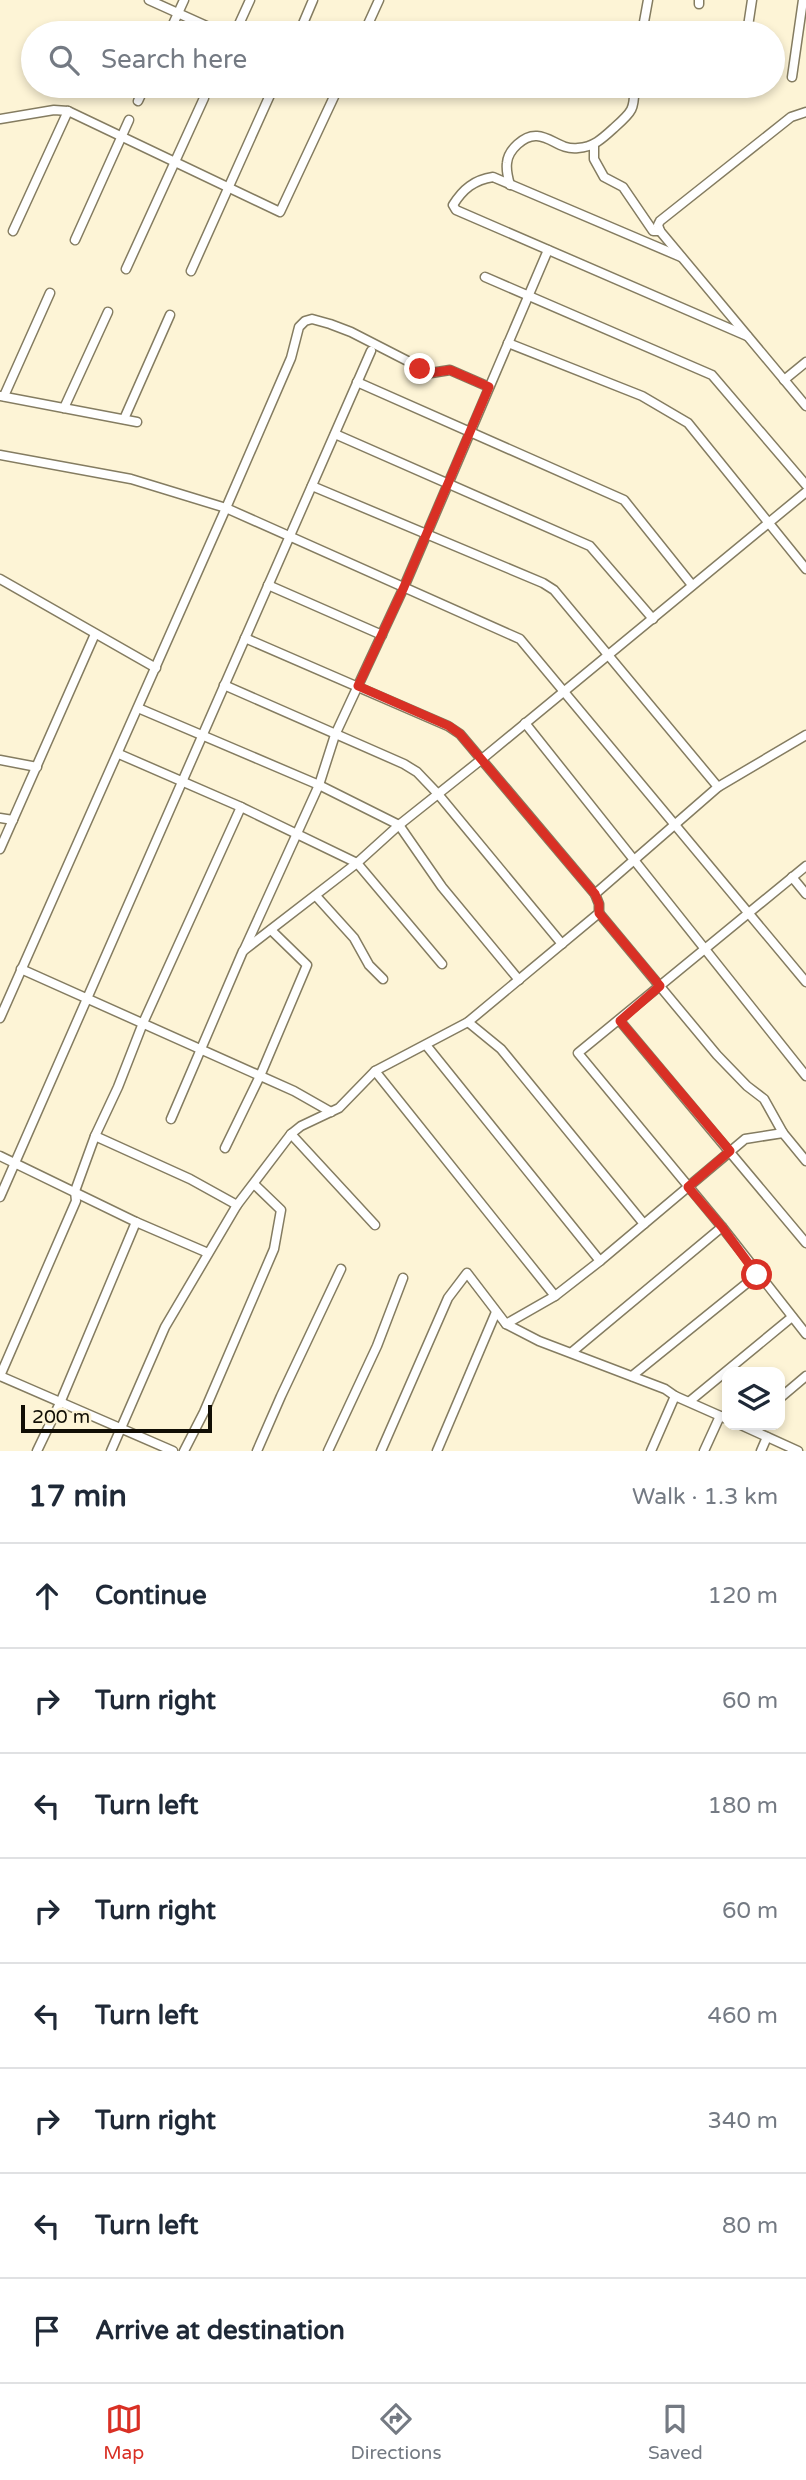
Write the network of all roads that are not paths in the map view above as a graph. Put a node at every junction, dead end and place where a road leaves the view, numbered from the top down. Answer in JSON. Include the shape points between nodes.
{"nodes":[{"id":1,"x":149,"y":0,"type":"edge"},
{"id":2,"x":184,"y":0,"type":"edge"},
{"id":3,"x":250,"y":0,"type":"edge"},
{"id":4,"x":313,"y":0,"type":"edge"},
{"id":5,"x":379,"y":0,"type":"edge"},
{"id":6,"x":648,"y":0,"type":"edge"},
{"id":7,"x":752,"y":0,"type":"edge"},
{"id":8,"x":803,"y":0,"type":"edge"},
{"id":9,"x":178,"y":13,"type":"junction"},
{"id":10,"x":174,"y":21,"type":"edge"},
{"id":11,"x":196,"y":21,"type":"edge"},
{"id":12,"x":240,"y":21,"type":"edge"},
{"id":13,"x":304,"y":21,"type":"edge"},
{"id":14,"x":369,"y":21,"type":"edge"},
{"id":15,"x":644,"y":21,"type":"edge"},
{"id":16,"x":749,"y":21,"type":"edge"},
{"id":17,"x":792,"y":76,"type":"dead end"},
{"id":18,"x":139,"y":98,"type":"edge"},
{"id":19,"x":204,"y":98,"type":"dead end"},
{"id":20,"x":269,"y":98,"type":"edge"},
{"id":21,"x":333,"y":98,"type":"edge"},
{"id":22,"x":635,"y":98,"type":"edge"},
{"id":23,"x":138,"y":101,"type":"dead end"},
{"id":24,"x":68,"y":111,"type":"junction"},
{"id":25,"x":806,"y":112,"type":"edge"},
{"id":26,"x":0,"y":119,"type":"edge"},
{"id":27,"x":129,"y":120,"type":"dead end"},
{"id":28,"x":122,"y":137,"type":"junction"},
{"id":29,"x":594,"y":145,"type":"junction"},
{"id":30,"x":175,"y":162,"type":"junction"},
{"id":31,"x":510,"y":184,"type":"junction"},
{"id":32,"x":229,"y":187,"type":"junction"},
{"id":33,"x":13,"y":231,"type":"dead end"},
{"id":34,"x":660,"y":231,"type":"junction"},
{"id":35,"x":75,"y":240,"type":"dead end"},
{"id":36,"x":548,"y":250,"type":"junction"},
{"id":37,"x":681,"y":257,"type":"junction"},
{"id":38,"x":126,"y":270,"type":"dead end"},
{"id":39,"x":191,"y":271,"type":"dead end"},
{"id":40,"x":485,"y":277,"type":"dead end"},
{"id":41,"x":50,"y":293,"type":"dead end"},
{"id":42,"x":529,"y":295,"type":"junction"},
{"id":43,"x":108,"y":312,"type":"dead end"},
{"id":44,"x":170,"y":315,"type":"dead end"},
{"id":45,"x":747,"y":336,"type":"junction"},
{"id":46,"x":508,"y":343,"type":"junction"},
{"id":47,"x":371,"y":351,"type":"dead end"},
{"id":48,"x":806,"y":362,"type":"edge"},
{"id":49,"x":783,"y":380,"type":"junction"},
{"id":50,"x":358,"y":382,"type":"junction"},
{"id":51,"x":489,"y":387,"type":"junction"},
{"id":52,"x":2,"y":396,"type":"edge"},
{"id":53,"x":806,"y":406,"type":"edge"},
{"id":54,"x":64,"y":408,"type":"junction"},
{"id":55,"x":124,"y":419,"type":"junction"},
{"id":56,"x":137,"y":422,"type":"dead end"},
{"id":57,"x":470,"y":432,"type":"junction"},
{"id":58,"x":335,"y":434,"type":"junction"},
{"id":59,"x":0,"y":455,"type":"edge"},
{"id":60,"x":448,"y":484,"type":"junction"},
{"id":61,"x":806,"y":485,"type":"edge"},
{"id":62,"x":312,"y":486,"type":"junction"},
{"id":63,"x":806,"y":492,"type":"edge"},
{"id":64,"x":226,"y":508,"type":"junction"},
{"id":65,"x":767,"y":523,"type":"junction"},
{"id":66,"x":426,"y":534,"type":"junction"},
{"id":67,"x":289,"y":537,"type":"junction"},
{"id":68,"x":806,"y":569,"type":"edge"},
{"id":69,"x":0,"y":579,"type":"edge"},
{"id":70,"x":268,"y":585,"type":"junction"},
{"id":71,"x":692,"y":585,"type":"junction"},
{"id":72,"x":404,"y":587,"type":"junction"},
{"id":73,"x":653,"y":619,"type":"junction"},
{"id":74,"x":95,"y":634,"type":"junction"},
{"id":75,"x":382,"y":635,"type":"junction"},
{"id":76,"x":245,"y":638,"type":"junction"},
{"id":77,"x":608,"y":654,"type":"junction"},
{"id":78,"x":156,"y":668,"type":"junction"},
{"id":79,"x":225,"y":685,"type":"junction"},
{"id":80,"x":358,"y":686,"type":"junction"},
{"id":81,"x":564,"y":691,"type":"junction"},
{"id":82,"x":138,"y":708,"type":"junction"},
{"id":83,"x":525,"y":723,"type":"junction"},
{"id":84,"x":203,"y":735,"type":"junction"},
{"id":85,"x":335,"y":735,"type":"junction"},
{"id":86,"x":806,"y":736,"type":"edge"},
{"id":87,"x":119,"y":754,"type":"junction"},
{"id":88,"x":482,"y":759,"type":"junction"},
{"id":89,"x":0,"y":760,"type":"edge"},
{"id":90,"x":37,"y":767,"type":"junction"},
{"id":91,"x":182,"y":782,"type":"junction"},
{"id":92,"x":319,"y":785,"type":"junction"},
{"id":93,"x":718,"y":787,"type":"junction"},
{"id":94,"x":438,"y":794,"type":"junction"},
{"id":95,"x":241,"y":807,"type":"junction"},
{"id":96,"x":0,"y":818,"type":"edge"},
{"id":97,"x":13,"y":820,"type":"junction"},
{"id":98,"x":398,"y":825,"type":"junction"},
{"id":99,"x":675,"y":825,"type":"junction"},
{"id":100,"x":298,"y":833,"type":"junction"},
{"id":101,"x":0,"y":849,"type":"edge"},
{"id":102,"x":633,"y":862,"type":"junction"},
{"id":103,"x":357,"y":863,"type":"junction"},
{"id":104,"x":806,"y":866,"type":"edge"},
{"id":105,"x":793,"y":877,"type":"junction"},
{"id":106,"x":595,"y":894,"type":"junction"},
{"id":107,"x":806,"y":894,"type":"edge"},
{"id":108,"x":317,"y":896,"type":"junction"},
{"id":109,"x":599,"y":913,"type":"junction"},
{"id":110,"x":749,"y":913,"type":"junction"},
{"id":111,"x":271,"y":930,"type":"junction"},
{"id":112,"x":562,"y":944,"type":"junction"},
{"id":113,"x":706,"y":949,"type":"junction"},
{"id":114,"x":243,"y":951,"type":"junction"},
{"id":115,"x":442,"y":964,"type":"dead end"},
{"id":116,"x":21,"y":969,"type":"junction"},
{"id":117,"x":383,"y":979,"type":"dead end"},
{"id":118,"x":519,"y":980,"type":"junction"},
{"id":119,"x":806,"y":982,"type":"edge"},
{"id":120,"x":660,"y":986,"type":"junction"},
{"id":121,"x":87,"y":999,"type":"junction"},
{"id":122,"x":0,"y":1018,"type":"edge"},
{"id":123,"x":620,"y":1021,"type":"junction"},
{"id":124,"x":468,"y":1022,"type":"junction"},
{"id":125,"x":143,"y":1023,"type":"junction"},
{"id":126,"x":426,"y":1045,"type":"junction"},
{"id":127,"x":202,"y":1050,"type":"junction"},
{"id":128,"x":375,"y":1071,"type":"junction"},
{"id":129,"x":260,"y":1076,"type":"junction"},
{"id":130,"x":806,"y":1076,"type":"edge"},
{"id":131,"x":331,"y":1112,"type":"junction"},
{"id":132,"x":172,"y":1119,"type":"dead end"},
{"id":133,"x":291,"y":1133,"type":"junction"},
{"id":134,"x":783,"y":1133,"type":"junction"},
{"id":135,"x":95,"y":1136,"type":"junction"},
{"id":136,"x":225,"y":1148,"type":"dead end"},
{"id":137,"x":730,"y":1151,"type":"junction"},
{"id":138,"x":0,"y":1156,"type":"edge"},
{"id":139,"x":806,"y":1161,"type":"edge"},
{"id":140,"x":15,"y":1163,"type":"junction"},
{"id":141,"x":254,"y":1185,"type":"junction"},
{"id":142,"x":688,"y":1187,"type":"junction"},
{"id":143,"x":75,"y":1191,"type":"junction"},
{"id":144,"x":0,"y":1197,"type":"edge"},
{"id":145,"x":237,"y":1205,"type":"junction"},
{"id":146,"x":136,"y":1222,"type":"junction"},
{"id":147,"x":644,"y":1224,"type":"junction"},
{"id":148,"x":375,"y":1225,"type":"dead end"},
{"id":149,"x":722,"y":1227,"type":"junction"},
{"id":150,"x":806,"y":1243,"type":"edge"},
{"id":151,"x":208,"y":1253,"type":"junction"},
{"id":152,"x":600,"y":1261,"type":"junction"},
{"id":153,"x":341,"y":1269,"type":"dead end"},
{"id":154,"x":757,"y":1275,"type":"junction"},
{"id":155,"x":403,"y":1278,"type":"dead end"},
{"id":156,"x":555,"y":1296,"type":"junction"},
{"id":157,"x":496,"y":1312,"type":"junction"},
{"id":158,"x":792,"y":1317,"type":"junction"},
{"id":159,"x":506,"y":1324,"type":"junction"},
{"id":160,"x":806,"y":1334,"type":"edge"},
{"id":161,"x":572,"y":1352,"type":"junction"},
{"id":162,"x":0,"y":1376,"type":"edge"},
{"id":163,"x":632,"y":1376,"type":"junction"},
{"id":164,"x":806,"y":1376,"type":"edge"},
{"id":165,"x":785,"y":1394,"type":"edge"},
{"id":166,"x":675,"y":1396,"type":"junction"},
{"id":167,"x":690,"y":1402,"type":"junction"},
{"id":168,"x":60,"y":1403,"type":"junction"},
{"id":169,"x":722,"y":1416,"type":"edge"},
{"id":170,"x":722,"y":1420,"type":"edge"},
{"id":171,"x":122,"y":1429,"type":"junction"},
{"id":172,"x":754,"y":1430,"type":"edge"},
{"id":173,"x":767,"y":1437,"type":"junction"},
{"id":174,"x":806,"y":1447,"type":"edge"},
{"id":175,"x":37,"y":1451,"type":"edge"},
{"id":176,"x":111,"y":1451,"type":"edge"},
{"id":177,"x":173,"y":1451,"type":"edge"},
{"id":178,"x":184,"y":1451,"type":"edge"},
{"id":179,"x":257,"y":1451,"type":"edge"},
{"id":180,"x":328,"y":1451,"type":"edge"},
{"id":181,"x":381,"y":1451,"type":"edge"},
{"id":182,"x":438,"y":1451,"type":"edge"},
{"id":183,"x":651,"y":1451,"type":"edge"},
{"id":184,"x":704,"y":1451,"type":"edge"},
{"id":185,"x":761,"y":1451,"type":"edge"},
{"id":186,"x":799,"y":1451,"type":"edge"}],
"edges":[{"from":1,"to":9,"type":"street"},
{"from":2,"to":9,"type":"street"},
{"from":3,"to":12,"type":"street"},
{"from":4,"to":13,"type":"street"},
{"from":5,"to":14,"type":"street"},
{"from":6,"to":15,"type":"street"},
{"from":7,"to":16,"type":"street"},
{"from":8,"to":17,"type":"street"},
{"from":9,"to":10,"type":"street"},
{"from":9,"to":11,"type":"street"},
{"from":18,"to":23,"type":"street"},
{"from":19,"to":30,"type":"street"},
{"from":20,"to":32,"type":"street"},
{"from":21,"to":32,"type":"street","via":[[281,212]]},
{"from":22,"to":29,"type":"street","via":[[632,111]]},
{"from":24,"to":26,"type":"street"},
{"from":24,"to":28,"type":"street"},
{"from":24,"to":33,"type":"street"},
{"from":25,"to":34,"type":"street","via":[[791,117],[660,221]]},
{"from":27,"to":28,"type":"street"},
{"from":28,"to":30,"type":"street"},
{"from":28,"to":35,"type":"street"},
{"from":29,"to":31,"type":"street","via":[[564,148],[539,136],[527,137],[508,158]]},
{"from":29,"to":34,"type":"street","via":[[594,159],[604,177],[623,187],[653,231]]},
{"from":30,"to":32,"type":"street"},
{"from":30,"to":38,"type":"street"},
{"from":31,"to":36,"type":"street","via":[[484,178],[467,188],[453,205]]},
{"from":31,"to":37,"type":"street"},
{"from":32,"to":39,"type":"street"},
{"from":34,"to":37,"type":"street"},
{"from":36,"to":42,"type":"street"},
{"from":36,"to":45,"type":"street"},
{"from":37,"to":45,"type":"street"},
{"from":40,"to":42,"type":"street"},
{"from":41,"to":52,"type":"street"},
{"from":42,"to":46,"type":"street"},
{"from":42,"to":61,"type":"street","via":[[712,375]]},
{"from":43,"to":54,"type":"street"},
{"from":44,"to":55,"type":"street"},
{"from":45,"to":49,"type":"street"},
{"from":46,"to":51,"type":"street"},
{"from":46,"to":65,"type":"street","via":[[642,396],[688,423]]},
{"from":47,"to":50,"type":"street"},
{"from":48,"to":49,"type":"street"},
{"from":49,"to":53,"type":"street"},
{"from":50,"to":57,"type":"street"},
{"from":50,"to":58,"type":"street"},
{"from":51,"to":57,"type":"street"},
{"from":51,"to":64,"type":"street","via":[[450,370],[430,373],[351,332],[312,319],[305,321]]},
{"from":52,"to":54,"type":"street"},
{"from":54,"to":55,"type":"street"},
{"from":55,"to":56,"type":"street"},
{"from":57,"to":60,"type":"street"},
{"from":57,"to":71,"type":"street","via":[[624,500]]},
{"from":58,"to":60,"type":"street"},
{"from":58,"to":62,"type":"street"},
{"from":59,"to":64,"type":"street","via":[[131,479]]},
{"from":60,"to":66,"type":"street"},
{"from":60,"to":73,"type":"street","via":[[590,545]]},
{"from":62,"to":66,"type":"street"},
{"from":62,"to":67,"type":"street"},
{"from":63,"to":65,"type":"street"},
{"from":64,"to":67,"type":"street"},
{"from":64,"to":78,"type":"street"},
{"from":65,"to":68,"type":"street"},
{"from":65,"to":71,"type":"street"},
{"from":66,"to":72,"type":"street"},
{"from":66,"to":77,"type":"street","via":[[554,590]]},
{"from":67,"to":70,"type":"street"},
{"from":67,"to":72,"type":"street"},
{"from":69,"to":74,"type":"street"},
{"from":70,"to":75,"type":"street"},
{"from":70,"to":76,"type":"street"},
{"from":71,"to":73,"type":"street"},
{"from":72,"to":75,"type":"street"},
{"from":72,"to":81,"type":"street","via":[[520,639]]},
{"from":73,"to":77,"type":"street"},
{"from":74,"to":78,"type":"street"},
{"from":74,"to":90,"type":"street"},
{"from":75,"to":80,"type":"street"},
{"from":76,"to":79,"type":"street"},
{"from":76,"to":80,"type":"street"},
{"from":77,"to":81,"type":"street"},
{"from":77,"to":93,"type":"street"},
{"from":78,"to":82,"type":"street"},
{"from":79,"to":84,"type":"street"},
{"from":79,"to":85,"type":"street"},
{"from":80,"to":85,"type":"street"},
{"from":80,"to":88,"type":"street","via":[[449,726]]},
{"from":81,"to":83,"type":"street"},
{"from":81,"to":99,"type":"street"},
{"from":82,"to":84,"type":"street"},
{"from":82,"to":87,"type":"street"},
{"from":83,"to":88,"type":"street"},
{"from":83,"to":102,"type":"street"},
{"from":84,"to":91,"type":"street"},
{"from":84,"to":92,"type":"street"},
{"from":85,"to":92,"type":"street"},
{"from":85,"to":94,"type":"street","via":[[404,764]]},
{"from":86,"to":93,"type":"street"},
{"from":87,"to":91,"type":"street"},
{"from":87,"to":116,"type":"street"},
{"from":88,"to":94,"type":"street"},
{"from":88,"to":106,"type":"street"},
{"from":89,"to":90,"type":"street"},
{"from":90,"to":97,"type":"street"},
{"from":91,"to":95,"type":"street"},
{"from":91,"to":121,"type":"street"},
{"from":92,"to":98,"type":"street"},
{"from":92,"to":100,"type":"street"},
{"from":93,"to":99,"type":"street"},
{"from":94,"to":98,"type":"street"},
{"from":94,"to":112,"type":"street"},
{"from":95,"to":100,"type":"street"},
{"from":95,"to":125,"type":"street"},
{"from":96,"to":97,"type":"street"},
{"from":97,"to":101,"type":"street"},
{"from":98,"to":103,"type":"street"},
{"from":98,"to":118,"type":"street"},
{"from":99,"to":102,"type":"street"},
{"from":99,"to":110,"type":"street"},
{"from":100,"to":103,"type":"street"},
{"from":100,"to":114,"type":"street"},
{"from":102,"to":106,"type":"street"},
{"from":102,"to":113,"type":"street"},
{"from":103,"to":108,"type":"street"},
{"from":103,"to":115,"type":"street"},
{"from":104,"to":105,"type":"street"},
{"from":105,"to":107,"type":"street"},
{"from":105,"to":110,"type":"street"},
{"from":106,"to":109,"type":"street"},
{"from":108,"to":111,"type":"street"},
{"from":108,"to":117,"type":"street"},
{"from":109,"to":112,"type":"street"},
{"from":109,"to":120,"type":"street"},
{"from":110,"to":113,"type":"street"},
{"from":110,"to":119,"type":"street"},
{"from":111,"to":114,"type":"street"},
{"from":111,"to":129,"type":"street","via":[[307,965]]},
{"from":112,"to":118,"type":"street"},
{"from":113,"to":120,"type":"street"},
{"from":113,"to":130,"type":"street"},
{"from":114,"to":127,"type":"street"},
{"from":116,"to":121,"type":"street"},
{"from":116,"to":122,"type":"street"},
{"from":118,"to":124,"type":"street"},
{"from":120,"to":123,"type":"street"},
{"from":120,"to":134,"type":"street","via":[[717,1055],[764,1099]]},
{"from":121,"to":125,"type":"street"},
{"from":121,"to":140,"type":"street"},
{"from":123,"to":137,"type":"street"},
{"from":123,"to":142,"type":"street","via":[[579,1055]]},
{"from":124,"to":126,"type":"street"},
{"from":124,"to":147,"type":"street","via":[[501,1049]]},
{"from":125,"to":127,"type":"street"},
{"from":125,"to":135,"type":"street"},
{"from":126,"to":128,"type":"street"},
{"from":126,"to":152,"type":"street"},
{"from":127,"to":129,"type":"street"},
{"from":127,"to":132,"type":"street"},
{"from":128,"to":131,"type":"street"},
{"from":128,"to":156,"type":"street"},
{"from":129,"to":131,"type":"street"},
{"from":129,"to":136,"type":"street"},
{"from":131,"to":133,"type":"street"},
{"from":133,"to":141,"type":"street"},
{"from":133,"to":148,"type":"street"},
{"from":134,"to":137,"type":"street","via":[[745,1139]]},
{"from":134,"to":139,"type":"street"},
{"from":135,"to":143,"type":"street"},
{"from":135,"to":145,"type":"street"},
{"from":137,"to":142,"type":"street"},
{"from":137,"to":150,"type":"street"},
{"from":138,"to":140,"type":"street"},
{"from":140,"to":143,"type":"street"},
{"from":140,"to":144,"type":"street"},
{"from":141,"to":145,"type":"street"},
{"from":141,"to":178,"type":"street","via":[[281,1210],[274,1249]]},
{"from":142,"to":147,"type":"street"},
{"from":142,"to":149,"type":"street"},
{"from":143,"to":146,"type":"street"},
{"from":143,"to":162,"type":"street","via":[[72,1212]]},
{"from":145,"to":151,"type":"street"},
{"from":146,"to":151,"type":"street"},
{"from":146,"to":168,"type":"street"},
{"from":147,"to":152,"type":"street"},
{"from":149,"to":154,"type":"street"},
{"from":149,"to":161,"type":"street"},
{"from":151,"to":171,"type":"street","via":[[165,1327]]},
{"from":152,"to":156,"type":"street"},
{"from":153,"to":179,"type":"street"},
{"from":154,"to":158,"type":"street"},
{"from":154,"to":163,"type":"street"},
{"from":155,"to":180,"type":"street"},
{"from":156,"to":159,"type":"street"},
{"from":157,"to":159,"type":"street"},
{"from":157,"to":181,"type":"street","via":[[467,1273],[449,1298]]},
{"from":157,"to":182,"type":"street"},
{"from":158,"to":160,"type":"street"},
{"from":158,"to":167,"type":"street"},
{"from":159,"to":161,"type":"street"},
{"from":161,"to":163,"type":"street"},
{"from":162,"to":168,"type":"street"},
{"from":163,"to":166,"type":"street"},
{"from":164,"to":165,"type":"street"},
{"from":166,"to":167,"type":"street"},
{"from":166,"to":183,"type":"street"},
{"from":167,"to":169,"type":"street"},
{"from":168,"to":171,"type":"street"},
{"from":168,"to":175,"type":"street"},
{"from":170,"to":184,"type":"street"},
{"from":171,"to":176,"type":"street"},
{"from":171,"to":177,"type":"street"},
{"from":172,"to":173,"type":"street"},
{"from":173,"to":185,"type":"street"},
{"from":173,"to":186,"type":"street"},
{"from":174,"to":186,"type":"street"}]}
